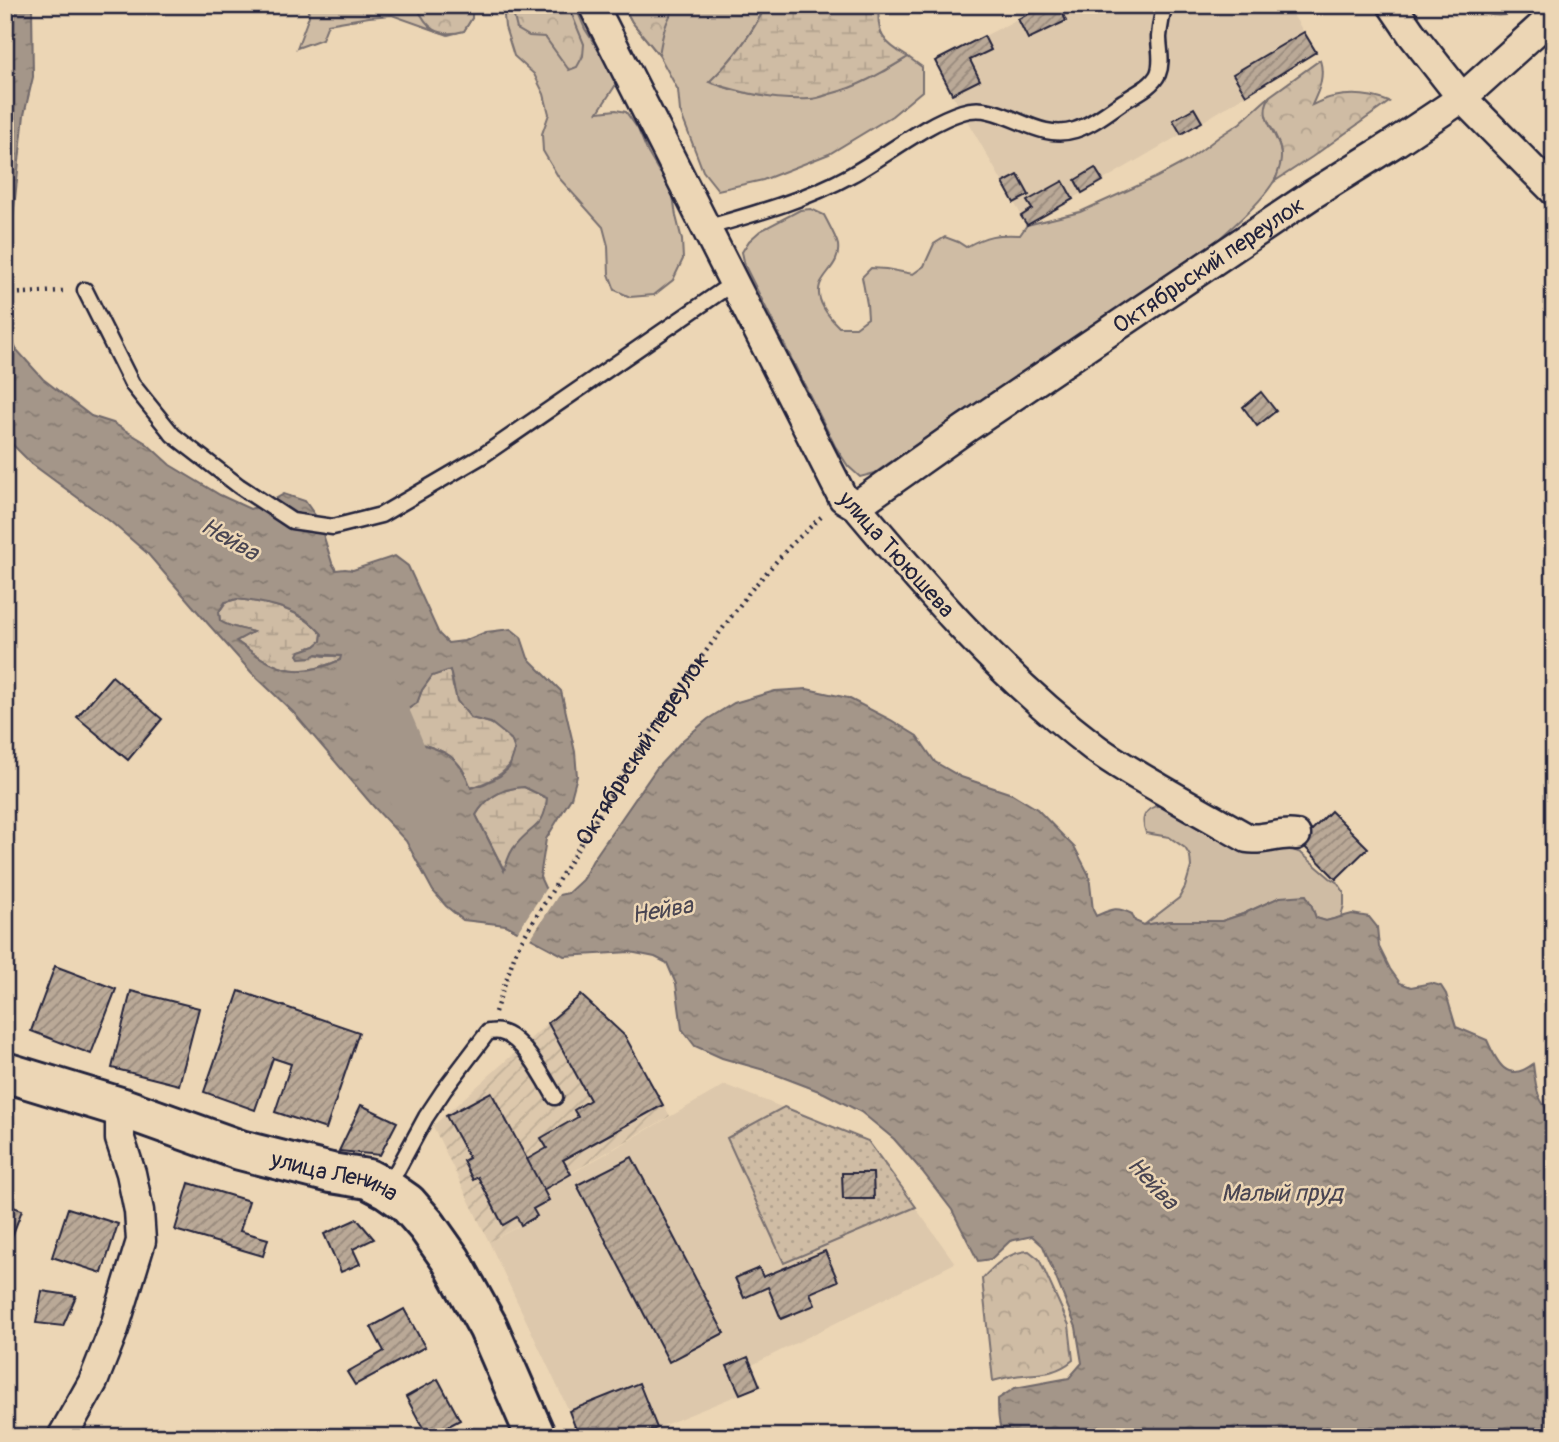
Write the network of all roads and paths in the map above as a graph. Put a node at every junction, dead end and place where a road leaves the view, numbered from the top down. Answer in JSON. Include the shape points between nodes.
{"nodes":[{"id":1,"x":593,"y":5,"type":"edge"},
{"id":2,"x":1165,"y":5,"type":"edge"},
{"id":3,"x":1392,"y":5,"type":"edge"},
{"id":4,"x":1554,"y":15,"type":"edge"},
{"id":5,"x":1462,"y":98,"type":"junction"},
{"id":6,"x":1554,"y":191,"type":"edge"},
{"id":7,"x":705,"y":228,"type":"junction"},
{"id":8,"x":733,"y":283,"type":"junction"},
{"id":9,"x":85,"y":290,"type":"joint"},
{"id":10,"x":8,"y":294,"type":"edge"},
{"id":11,"x":849,"y":502,"type":"junction"},
{"id":12,"x":1296,"y":835,"type":"dead end"},
{"id":13,"x":488,"y":1032,"type":"junction"},
{"id":14,"x":5,"y":1072,"type":"edge"},
{"id":15,"x":555,"y":1097,"type":"dead end"},
{"id":16,"x":120,"y":1107,"type":"junction"},
{"id":17,"x":387,"y":1189,"type":"junction"},
{"id":18,"x":62,"y":1437,"type":"edge"},
{"id":19,"x":536,"y":1437,"type":"edge"}],
"edges":[{"from":1,"to":7,"type":"street","name":"улица Тююшева"},
{"from":2,"to":7,"type":"lane","via":[[1159,71],[1153,81],[1075,131],[1042,130],[979,108],[962,112],[819,190]]},
{"from":3,"to":5,"type":"street"},
{"from":4,"to":5,"type":"street","name":"Октябрьский переулок"},
{"from":5,"to":6,"type":"street"},
{"from":5,"to":11,"type":"street","name":"Октябрьский переулок"},
{"from":7,"to":8,"type":"street","name":"улица Тююшева"},
{"from":8,"to":9,"type":"lane","via":[[481,456],[381,515],[333,527],[292,521],[173,435],[132,384]]},
{"from":8,"to":11,"type":"street","name":"улица Тююшева"},
{"from":9,"to":10,"type":"path"},
{"from":11,"to":12,"type":"street","name":"улица Тююшева","via":[[993,659],[1097,749],[1247,838]]},
{"from":11,"to":13,"type":"path","name":"Октябрьский переулок","via":[[791,545],[692,670],[517,948]]},
{"from":13,"to":15,"type":"lane","via":[[512,1037],[535,1062]]},
{"from":13,"to":17,"type":"lane","via":[[426,1117]]},
{"from":14,"to":16,"type":"street","name":"улица Ленина"},
{"from":16,"to":17,"type":"street","name":"улица Ленина","via":[[240,1150],[368,1179]]},
{"from":16,"to":18,"type":"street","via":[[120,1139],[134,1185],[141,1241],[93,1382]]},
{"from":17,"to":19,"type":"street","name":"улица Ленина","via":[[428,1226],[451,1260],[488,1327]]}]}
